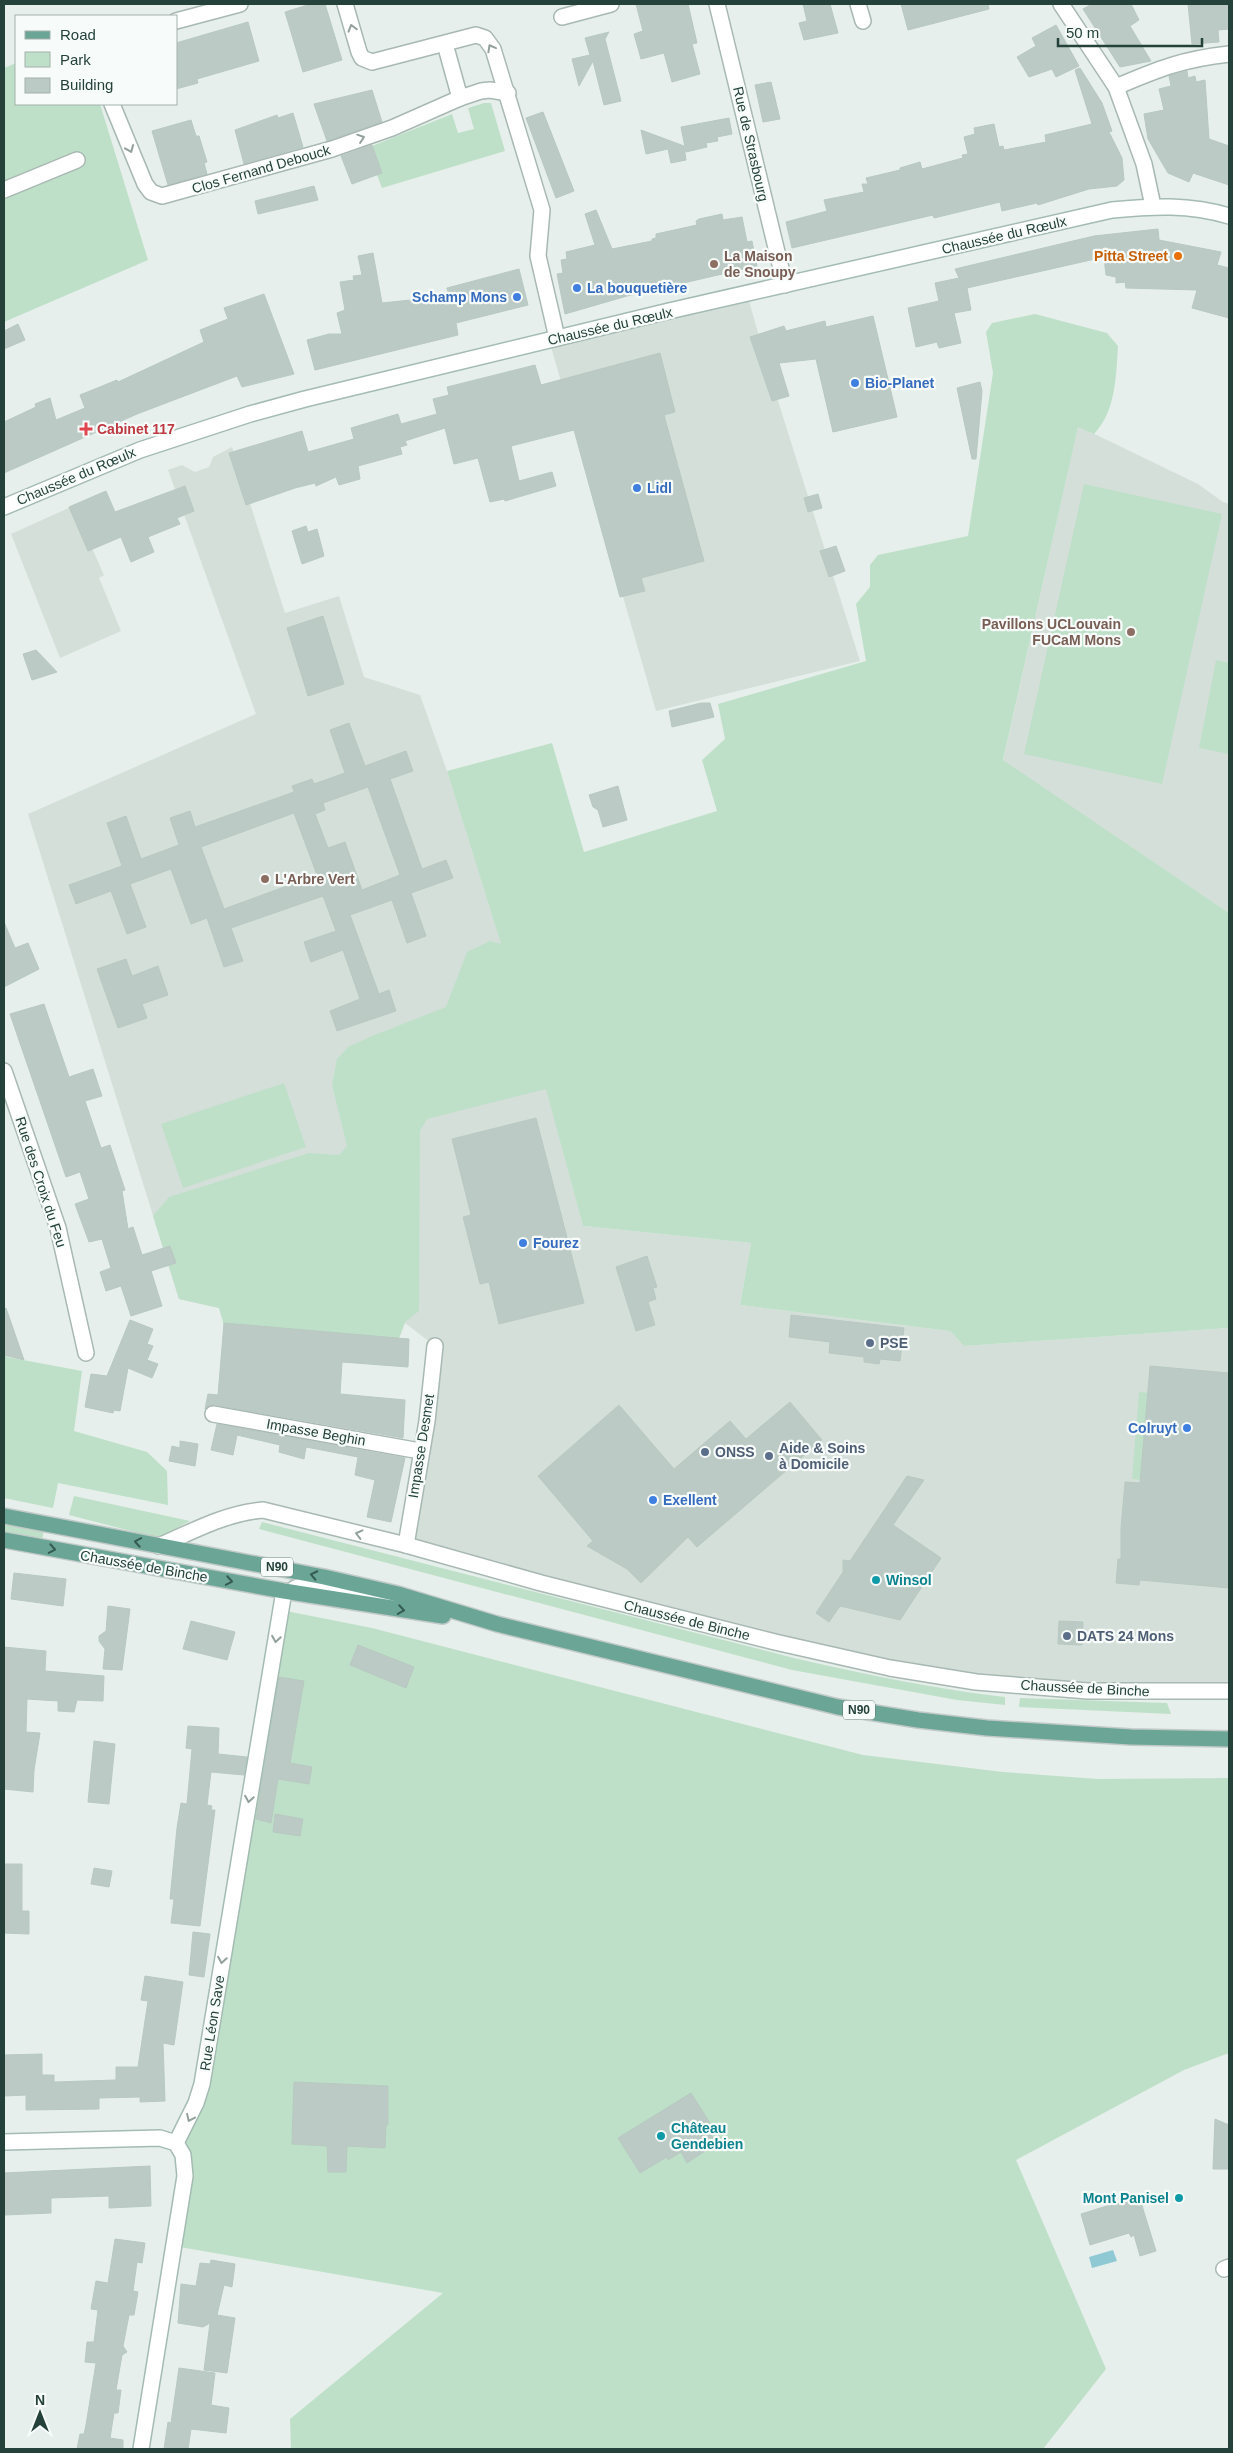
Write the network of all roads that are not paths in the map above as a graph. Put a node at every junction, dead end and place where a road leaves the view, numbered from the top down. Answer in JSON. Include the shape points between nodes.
{"nodes":[{"id":1,"x":240,"y":4,"type":"edge"},
{"id":2,"x":345,"y":4,"type":"edge"},
{"id":3,"x":611,"y":4,"type":"edge"},
{"id":4,"x":717,"y":4,"type":"edge"},
{"id":5,"x":858,"y":4,"type":"edge"},
{"id":6,"x":1061,"y":4,"type":"edge"},
{"id":7,"x":198,"y":9,"type":"edge"},
{"id":8,"x":562,"y":17,"type":"dead end"},
{"id":9,"x":178,"y":20,"type":"edge"},
{"id":10,"x":863,"y":21,"type":"dead end"},
{"id":11,"x":445,"y":44,"type":"junction"},
{"id":12,"x":1229,"y":54,"type":"edge"},
{"id":13,"x":1116,"y":87,"type":"junction"},
{"id":14,"x":508,"y":93,"type":"junction"},
{"id":15,"x":460,"y":98,"type":"junction"},
{"id":16,"x":112,"y":105,"type":"edge"},
{"id":17,"x":77,"y":160,"type":"dead end"},
{"id":18,"x":4,"y":190,"type":"edge"},
{"id":19,"x":1153,"y":206,"type":"junction"},
{"id":20,"x":1229,"y":216,"type":"edge"},
{"id":21,"x":785,"y":285,"type":"junction"},
{"id":22,"x":557,"y":338,"type":"junction"},
{"id":23,"x":4,"y":507,"type":"edge"},
{"id":24,"x":4,"y":1071,"type":"edge"},
{"id":25,"x":435,"y":1346,"type":"dead end"},
{"id":26,"x":86,"y":1353,"type":"dead end"},
{"id":27,"x":212,"y":1414,"type":"dead end"},
{"id":28,"x":420,"y":1450,"type":"junction"},
{"id":29,"x":4,"y":1516,"type":"edge"},
{"id":30,"x":4,"y":1540,"type":"edge"},
{"id":31,"x":406,"y":1545,"type":"junction"},
{"id":32,"x":159,"y":1546,"type":"junction"},
{"id":33,"x":284,"y":1591,"type":"junction"},
{"id":34,"x":398,"y":1594,"type":"junction"},
{"id":35,"x":497,"y":1624,"type":"junction"},
{"id":36,"x":1229,"y":1692,"type":"edge"},
{"id":37,"x":1229,"y":1738,"type":"edge"},
{"id":38,"x":4,"y":2142,"type":"edge"},
{"id":39,"x":176,"y":2143,"type":"junction"},
{"id":40,"x":141,"y":2449,"type":"edge"}],
"edges":[{"from":1,"to":7,"type":"street"},
{"from":11,"to":2,"type":"street","one_way":true,"via":[[378,61],[365,60],[359,52]]},
{"from":3,"to":8,"type":"street"},
{"from":4,"to":21,"type":"street","name":"Rue de Strasbourg"},
{"from":5,"to":10,"type":"street"},
{"from":6,"to":13,"type":"street"},
{"from":7,"to":9,"type":"street"},
{"from":14,"to":11,"type":"street","one_way":true,"via":[[493,49],[485,38],[476,34]]},
{"from":11,"to":15,"type":"street"},
{"from":12,"to":13,"type":"street","via":[[1169,65]]},
{"from":13,"to":19,"type":"street","via":[[1144,164]]},
{"from":14,"to":15,"type":"street","name":"Clos Fernand Debouck","via":[[490,90]]},
{"from":14,"to":22,"type":"street","via":[[542,210],[538,256]]},
{"from":16,"to":15,"type":"street","name":"Clos Fernand Debouck","one_way":true,"via":[[144,184],[151,192],[162,196],[332,149],[392,128]]},
{"from":17,"to":18,"type":"street"},
{"from":19,"to":20,"type":"street","name":"Chaussée du Rœulx","via":[[1189,206]]},
{"from":19,"to":21,"type":"street","name":"Chaussée du Rœulx","via":[[1112,210]]},
{"from":21,"to":22,"type":"street","name":"Chaussée du Rœulx"},
{"from":22,"to":23,"type":"street","name":"Chaussée du Rœulx","via":[[240,416],[140,450]]},
{"from":24,"to":26,"type":"street","name":"Rue des Croix du Feu","via":[[58,1228]]},
{"from":25,"to":28,"type":"street","name":"Impasse Desmet","via":[[427,1421]]},
{"from":27,"to":28,"type":"street","name":"Impasse Beghin"},
{"from":28,"to":31,"type":"street","name":"Impasse Desmet"},
{"from":32,"to":29,"type":"main road","name":"Chaussée de Binche","number":"N90","one_way":true},
{"from":30,"to":33,"type":"main road","name":"Chaussée de Binche","number":"N90","one_way":true},
{"from":31,"to":32,"type":"street","name":"Chaussée de Binche","one_way":true,"via":[[263,1510],[229,1517]]},
{"from":31,"to":36,"type":"street","name":"Chaussée de Binche","via":[[670,1616],[890,1668],[976,1682],[1088,1691]]},
{"from":34,"to":32,"type":"main road","name":"Chaussée de Binche","number":"N90","one_way":true},
{"from":33,"to":34,"type":"street","name":"Chaussée de Binche","via":[[301,1586],[367,1595]]},
{"from":33,"to":35,"type":"main road","name":"Chaussée de Binche","number":"N90","one_way":true},
{"from":33,"to":39,"type":"street","name":"Rue Léon Save","one_way":true,"via":[[202,2084]]},
{"from":34,"to":35,"type":"main road","name":"Chaussée de Binche","number":"N90"},
{"from":35,"to":37,"type":"main road","name":"Chaussée de Binche","number":"N90","via":[[838,1707],[918,1720],[1093,1735]]},
{"from":38,"to":39,"type":"street","via":[[160,2138]]},
{"from":39,"to":40,"type":"street","via":[[183,2155],[185,2176]]}]}
